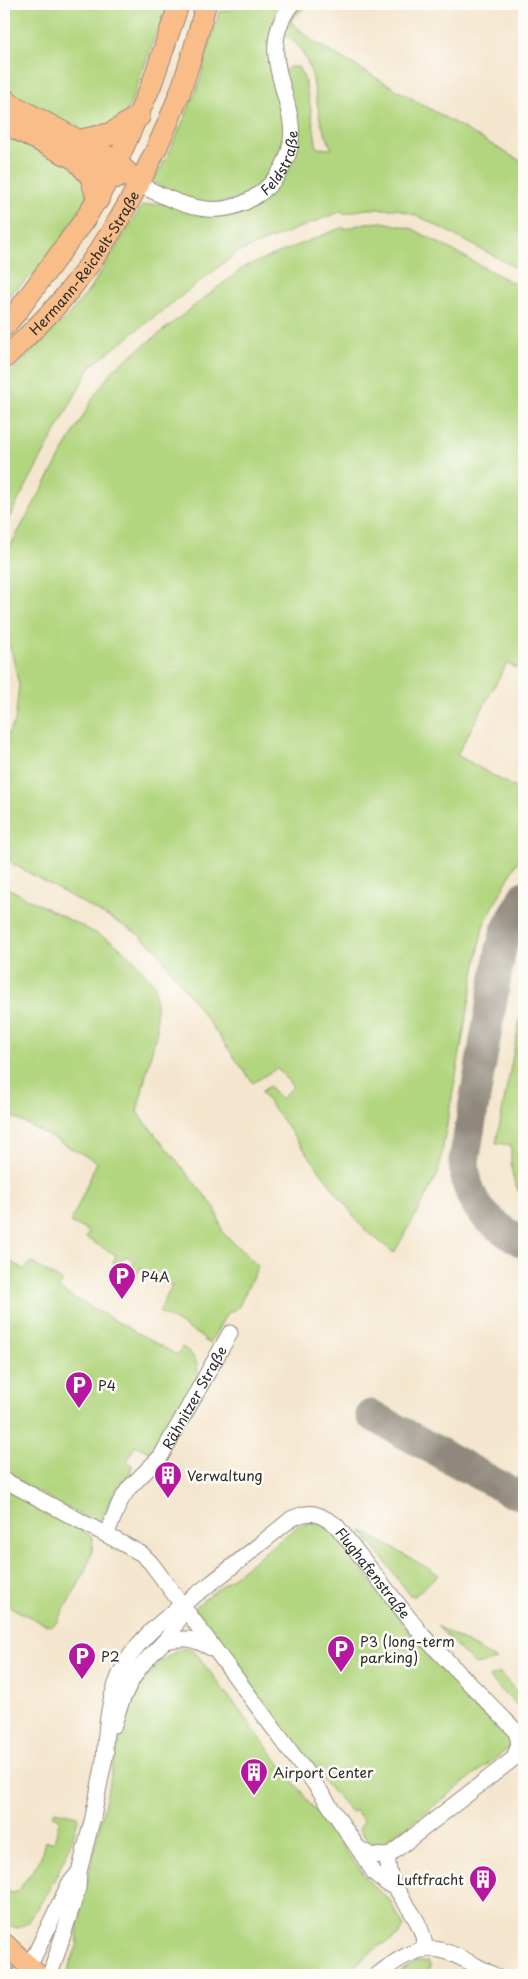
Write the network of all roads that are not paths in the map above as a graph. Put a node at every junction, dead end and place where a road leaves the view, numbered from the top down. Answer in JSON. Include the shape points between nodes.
{"nodes":[{"id":1,"x":179,"y":4,"type":"edge"},
{"id":2,"x":206,"y":4,"type":"edge"},
{"id":3,"x":292,"y":4,"type":"edge"},
{"id":4,"x":4,"y":99,"type":"edge"},
{"id":5,"x":139,"y":116,"type":"junction"},
{"id":6,"x":4,"y":122,"type":"edge"},
{"id":7,"x":78,"y":150,"type":"junction"},
{"id":8,"x":115,"y":169,"type":"junction"},
{"id":9,"x":138,"y":184,"type":"junction"},
{"id":10,"x":98,"y":199,"type":"junction"},
{"id":11,"x":4,"y":327,"type":"edge"},
{"id":12,"x":4,"y":359,"type":"edge"},
{"id":13,"x":230,"y":1333,"type":"dead end"},
{"id":14,"x":4,"y":1480,"type":"edge"},
{"id":15,"x":106,"y":1535,"type":"junction"},
{"id":16,"x":183,"y":1605,"type":"junction"},
{"id":17,"x":166,"y":1641,"type":"junction"},
{"id":18,"x":215,"y":1650,"type":"junction"},
{"id":19,"x":104,"y":1760,"type":"junction"},
{"id":20,"x":360,"y":1849,"type":"junction"},
{"id":21,"x":388,"y":1856,"type":"junction"},
{"id":22,"x":79,"y":1872,"type":"junction"},
{"id":23,"x":395,"y":1888,"type":"junction"},
{"id":24,"x":4,"y":1943,"type":"edge"},
{"id":25,"x":425,"y":1948,"type":"junction"},
{"id":26,"x":31,"y":1973,"type":"edge"},
{"id":27,"x":50,"y":1975,"type":"edge"},
{"id":28,"x":377,"y":1975,"type":"edge"},
{"id":29,"x":494,"y":1975,"type":"edge"}],
"edges":[{"from":1,"to":5,"type":"main road","name":"Hermann-Reichelt-Straße"},
{"from":2,"to":9,"type":"main road","name":"Hermann-Reichelt-Straße","via":[[179,94]]},
{"from":3,"to":9,"type":"street","name":"Feldstraße","via":[[278,30],[275,50],[292,142],[286,162],[272,183],[235,207],[206,210],[188,207]]},
{"from":4,"to":7,"type":"highway"},
{"from":5,"to":7,"type":"highway"},
{"from":5,"to":8,"type":"main road","name":"Hermann-Reichelt-Straße"},
{"from":6,"to":7,"type":"highway"},
{"from":7,"to":8,"type":"highway"},
{"from":7,"to":10,"type":"highway"},
{"from":8,"to":9,"type":"highway"},
{"from":8,"to":10,"type":"main road","name":"Hermann-Reichelt-Straße"},
{"from":9,"to":12,"type":"main road","name":"Hermann-Reichelt-Straße","via":[[106,238],[65,295]]},
{"from":10,"to":11,"type":"main road","name":"Hermann-Reichelt-Straße"},
{"from":13,"to":15,"type":"street","name":"Rähnitzer Straße","via":[[161,1456],[129,1488]]},
{"from":14,"to":15,"type":"street"},
{"from":15,"to":16,"type":"street","via":[[142,1554]]},
{"from":16,"to":17,"type":"street","name":"Flughafenstraße","via":[[176,1626]]},
{"from":16,"to":18,"type":"street"},
{"from":16,"to":19,"type":"street","name":"Flughafenstraße","via":[[150,1632],[125,1664],[110,1701]]},
{"from":16,"to":21,"type":"street","name":"Flughafenstraße","via":[[291,1520],[307,1513],[317,1514],[336,1524],[423,1636],[514,1729],[519,1737],[513,1759]]},
{"from":17,"to":18,"type":"street","via":[[188,1638]]},
{"from":17,"to":19,"type":"street","name":"Flughafenstraße","via":[[132,1678],[118,1710]]},
{"from":18,"to":20,"type":"street"},
{"from":19,"to":22,"type":"street","name":"Flughafenstraße"},
{"from":20,"to":21,"type":"street","via":[[370,1855]]},
{"from":20,"to":23,"type":"street","via":[[375,1874]]},
{"from":21,"to":23,"type":"street"},
{"from":22,"to":26,"type":"street","name":"Flughafenstraße","via":[[69,1884]]},
{"from":22,"to":27,"type":"street","name":"Flughafenstraße","via":[[78,1889]]},
{"from":23,"to":25,"type":"street","via":[[417,1917]]},
{"from":24,"to":26,"type":"main road"},
{"from":25,"to":28,"type":"street","via":[[404,1955]]},
{"from":25,"to":29,"type":"street","via":[[445,1951]]}]}
